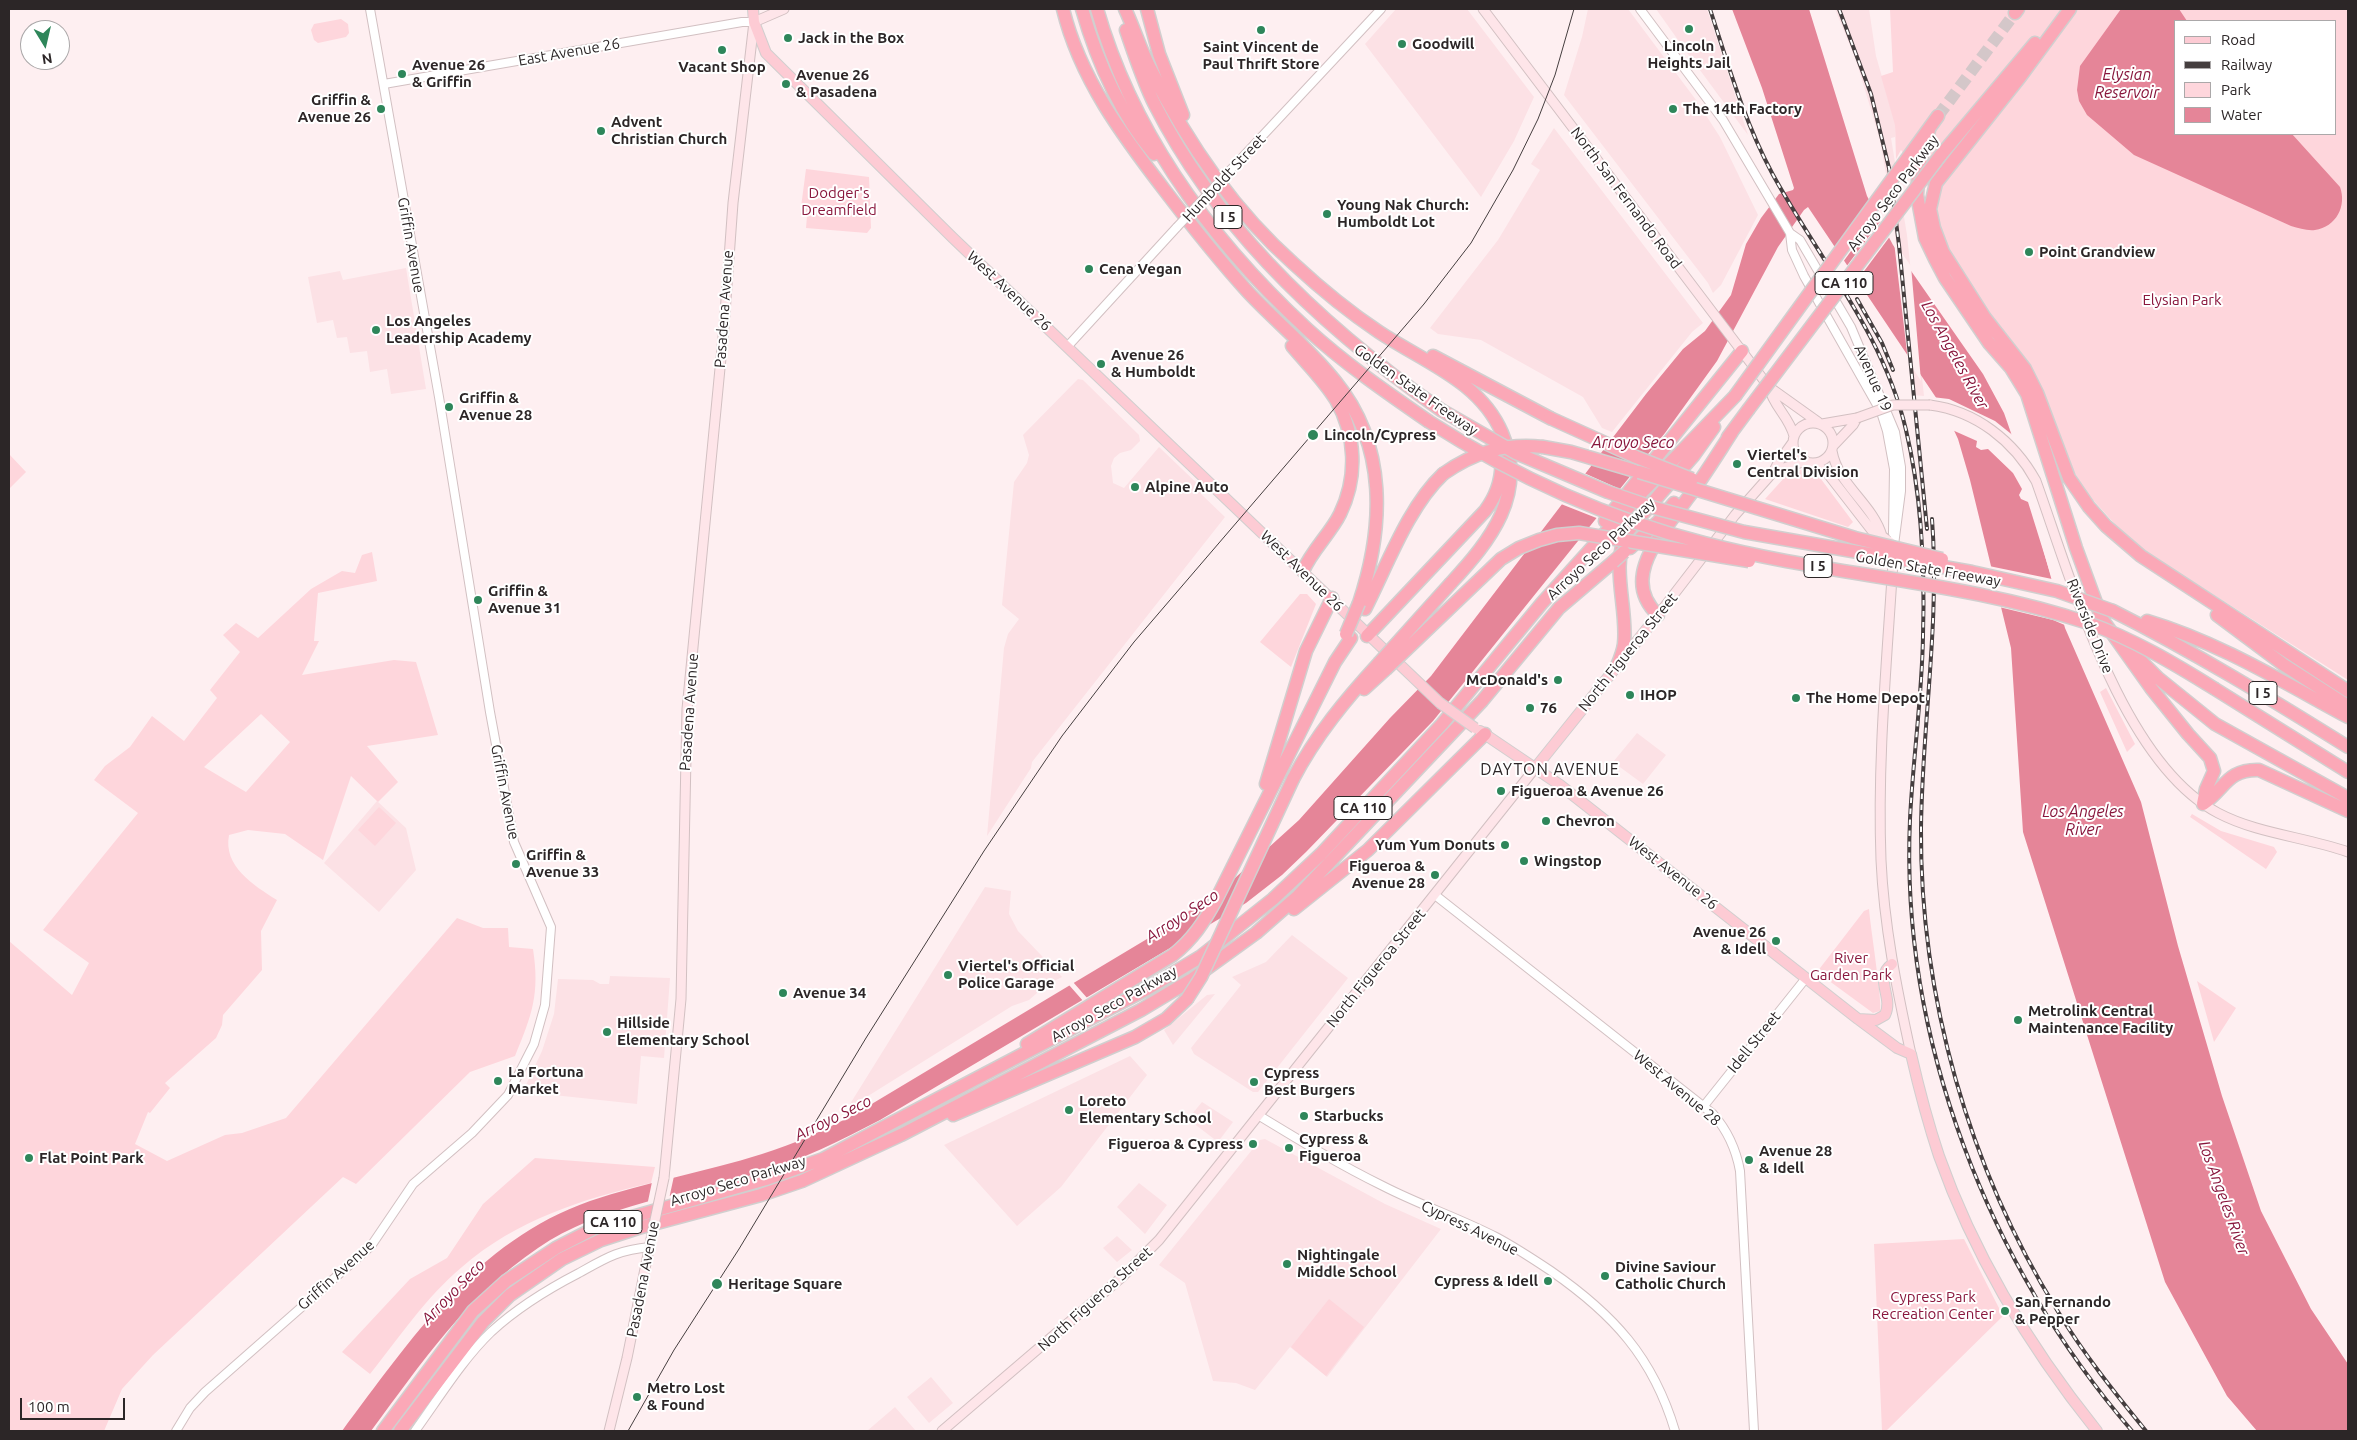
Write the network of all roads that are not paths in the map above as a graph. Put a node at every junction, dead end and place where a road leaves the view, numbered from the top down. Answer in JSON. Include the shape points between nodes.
{"nodes":[{"id":1,"x":370,"y":9,"type":"edge"},
{"id":2,"x":753,"y":9,"type":"edge"},
{"id":3,"x":784,"y":9,"type":"edge"},
{"id":4,"x":1063,"y":9,"type":"edge"},
{"id":5,"x":1082,"y":9,"type":"edge"},
{"id":6,"x":1097,"y":9,"type":"edge"},
{"id":7,"x":1120,"y":9,"type":"edge"},
{"id":8,"x":1124,"y":9,"type":"edge"},
{"id":9,"x":1147,"y":9,"type":"edge"},
{"id":10,"x":1381,"y":9,"type":"edge"},
{"id":11,"x":1483,"y":9,"type":"edge"},
{"id":12,"x":1640,"y":9,"type":"edge"},
{"id":13,"x":2064,"y":9,"type":"edge"},
{"id":14,"x":2070,"y":9,"type":"edge"},
{"id":15,"x":754,"y":22,"type":"junction"},
{"id":16,"x":384,"y":84,"type":"junction"},
{"id":17,"x":1938,"y":116,"type":"tunnel mouth"},
{"id":18,"x":1929,"y":130,"type":"junction"},
{"id":19,"x":1211,"y":171,"type":"junction"},
{"id":20,"x":1178,"y":182,"type":"junction"},
{"id":21,"x":1790,"y":233,"type":"junction"},
{"id":22,"x":1325,"y":290,"type":"junction"},
{"id":23,"x":1253,"y":298,"type":"junction"},
{"id":24,"x":1067,"y":347,"type":"junction"},
{"id":25,"x":1742,"y":351,"type":"junction"},
{"id":26,"x":1451,"y":376,"type":"junction"},
{"id":27,"x":1769,"y":388,"type":"junction"},
{"id":28,"x":1734,"y":397,"type":"junction"},
{"id":29,"x":1857,"y":418,"type":"junction"},
{"id":30,"x":1820,"y":423,"type":"junction"},
{"id":31,"x":1732,"y":432,"type":"junction"},
{"id":32,"x":1794,"y":439,"type":"junction"},
{"id":33,"x":1833,"y":448,"type":"junction"},
{"id":34,"x":1810,"y":462,"type":"junction"},
{"id":35,"x":1774,"y":471,"type":"junction"},
{"id":36,"x":1775,"y":513,"type":"junction"},
{"id":37,"x":1882,"y":536,"type":"junction"},
{"id":38,"x":1894,"y":543,"type":"junction"},
{"id":39,"x":1822,"y":566,"type":"junction"},
{"id":40,"x":1303,"y":571,"type":"junction"},
{"id":41,"x":2181,"y":583,"type":"junction"},
{"id":42,"x":2090,"y":590,"type":"junction"},
{"id":43,"x":2057,"y":591,"type":"junction"},
{"id":44,"x":1332,"y":598,"type":"junction"},
{"id":45,"x":1542,"y":603,"type":"junction"},
{"id":46,"x":1362,"y":606,"type":"junction"},
{"id":47,"x":2113,"y":611,"type":"junction"},
{"id":48,"x":1658,"y":615,"type":"junction"},
{"id":49,"x":1368,"y":636,"type":"junction"},
{"id":50,"x":1382,"y":666,"type":"junction"},
{"id":51,"x":1617,"y":666,"type":"junction"},
{"id":52,"x":2348,"y":691,"type":"edge"},
{"id":53,"x":2348,"y":706,"type":"edge"},
{"id":54,"x":2348,"y":717,"type":"edge"},
{"id":55,"x":1480,"y":731,"type":"junction"},
{"id":56,"x":2348,"y":747,"type":"edge"},
{"id":57,"x":1536,"y":767,"type":"junction"},
{"id":58,"x":2348,"y":772,"type":"edge"},
{"id":59,"x":2348,"y":798,"type":"edge"},
{"id":60,"x":2203,"y":804,"type":"junction"},
{"id":61,"x":2348,"y":811,"type":"edge"},
{"id":62,"x":1251,"y":831,"type":"junction"},
{"id":63,"x":2348,"y":852,"type":"edge"},
{"id":64,"x":1435,"y":895,"type":"junction"},
{"id":65,"x":1256,"y":933,"type":"junction"},
{"id":66,"x":1892,"y":964,"type":"junction"},
{"id":67,"x":1806,"y":978,"type":"junction"},
{"id":68,"x":1858,"y":1018,"type":"junction"},
{"id":69,"x":1911,"y":1054,"type":"junction"},
{"id":70,"x":1703,"y":1106,"type":"junction"},
{"id":71,"x":909,"y":1115,"type":"junction"},
{"id":72,"x":1258,"y":1115,"type":"junction"},
{"id":73,"x":931,"y":1120,"type":"junction"},
{"id":74,"x":650,"y":1247,"type":"junction"},
{"id":75,"x":176,"y":1431,"type":"edge"},
{"id":76,"x":384,"y":1431,"type":"edge"},
{"id":77,"x":400,"y":1431,"type":"edge"},
{"id":78,"x":415,"y":1431,"type":"edge"},
{"id":79,"x":610,"y":1431,"type":"edge"},
{"id":80,"x":942,"y":1431,"type":"edge"},
{"id":81,"x":1675,"y":1431,"type":"edge"},
{"id":82,"x":1754,"y":1431,"type":"edge"},
{"id":83,"x":2097,"y":1431,"type":"edge"}],
"edges":[{"from":1,"to":16,"type":"street","name":"Griffin Avenue"},
{"from":2,"to":15,"type":"main road","name":"West Avenue 26"},
{"from":3,"to":15,"type":"main road"},
{"from":4,"to":23,"type":"highway","via":[[1093,87],[1113,120],[1207,246]]},
{"from":5,"to":20,"type":"highway","via":[[1097,56],[1137,134]]},
{"from":6,"to":20,"type":"highway","name":"Golden State Freeway","number":"I 5","via":[[1108,46],[1136,110]]},
{"from":7,"to":43,"type":"highway","name":"Golden State Freeway","number":"I 5","bridge":true,"via":[[1154,105],[1189,164],[1223,212],[1268,264],[1322,317],[1383,369],[1441,410],[1516,452],[1608,492],[1655,508],[1744,532],[1972,572]]},
{"from":8,"to":19,"type":"highway","via":[[1171,108]]},
{"from":9,"to":19,"type":"highway","via":[[1159,54],[1180,108]]},
{"from":10,"to":24,"type":"street","name":"Humboldt Street","bridge":true},
{"from":11,"to":25,"type":"main road","name":"North San Fernando Road"},
{"from":12,"to":21,"type":"street","name":"Avenue 19","via":[[1723,120]]},
{"from":13,"to":31,"type":"highway","name":"Arroyo Seco Parkway","number":"CA 110","bridge":true,"via":[[1940,156]]},
{"from":14,"to":41,"type":"highway","via":[[1939,177],[1931,201],[1932,218],[1941,248],[1952,269],[2031,380],[2064,468],[2079,493],[2122,541]]},
{"from":15,"to":16,"type":"street","name":"East Avenue 26"},
{"from":15,"to":24,"type":"main road","name":"West Avenue 26","via":[[766,53]]},
{"from":15,"to":74,"type":"main road","name":"Pasadena Avenue","bridge":true,"via":[[733,203],[687,709],[681,999],[664,1178]]},
{"from":16,"to":75,"type":"street","name":"Griffin Avenue","via":[[514,842],[551,927],[545,1005],[534,1044],[508,1095],[472,1133],[413,1184],[371,1246],[205,1392]]},
{"from":17,"to":18,"type":"highway","name":"Arroyo Seco Parkway","number":"CA 110"},
{"from":18,"to":28,"type":"highway","name":"Arroyo Seco Parkway","number":"CA 110","bridge":true},
{"from":18,"to":42,"type":"highway","via":[[1916,181],[1918,212],[1925,238],[1944,278],[1989,343],[2012,368],[2027,394]]},
{"from":19,"to":22,"type":"highway","via":[[1266,238]]},
{"from":20,"to":39,"type":"highway","name":"Golden State Freeway","number":"I 5","bridge":true,"via":[[1239,259],[1307,329],[1340,358],[1428,421],[1512,471],[1596,509],[1705,544]]},
{"from":21,"to":38,"type":"street","name":"Avenue 19","via":[[1792,250],[1804,276],[1881,412],[1894,469]]},
{"from":21,"to":38,"type":"street","name":"Avenue 19","via":[[1800,240],[1851,327],[1895,432],[1901,483]]},
{"from":22,"to":26,"type":"highway","via":[[1355,316]]},
{"from":22,"to":36,"type":"highway","bridge":true,"via":[[1422,350],[1550,418]]},
{"from":23,"to":40,"type":"highway","via":[[1335,400],[1347,424],[1352,446],[1346,501]]},
{"from":23,"to":46,"type":"highway","via":[[1334,379],[1358,415],[1367,438],[1376,474],[1378,506]]},
{"from":24,"to":40,"type":"main road","name":"West Avenue 26"},
{"from":25,"to":27,"type":"main road","name":"North San Fernando Road"},
{"from":25,"to":45,"type":"highway"},
{"from":26,"to":49,"type":"highway","via":[[1472,396],[1494,426],[1501,459],[1498,488],[1485,511]]},
{"from":26,"to":50,"type":"highway","bridge":true,"via":[[1460,380],[1487,406],[1506,443],[1510,478],[1504,509],[1495,529],[1476,556]]},
{"from":27,"to":30,"type":"main road","name":"North San Fernando Road"},
{"from":27,"to":32,"type":"main road","name":"North San Fernando Road","via":[[1772,399],[1788,418]]},
{"from":28,"to":45,"type":"highway","name":"Arroyo Seco Parkway","number":"CA 110"},
{"from":28,"to":51,"type":"highway","via":[[1694,455],[1627,532],[1622,542],[1624,643]]},
{"from":29,"to":30,"type":"main road","name":"Riverside Drive"},
{"from":29,"to":33,"type":"main road"},
{"from":29,"to":60,"type":"main road","name":"Riverside Drive","bridge":true,"via":[[1893,405],[1919,403],[1937,406],[1972,418],[1995,432],[2021,457],[2036,481],[2083,616],[2129,714],[2155,756]]},
{"from":30,"to":32,"type":"main road","via":[[1802,426]]},
{"from":30,"to":33,"type":"main road","via":[[1832,434]]},
{"from":31,"to":48,"type":"highway","via":[[1647,556],[1644,595],[1649,607]]},
{"from":31,"to":65,"type":"highway","name":"Arroyo Seco Parkway","number":"CA 110","bridge":true,"via":[[1659,521],[1559,608],[1482,701],[1297,897]]},
{"from":32,"to":34,"type":"main road","via":[[1796,453]]},
{"from":32,"to":35,"type":"main road","name":"North Figueroa Street"},
{"from":33,"to":34,"type":"main road","via":[[1825,460]]},
{"from":33,"to":37,"type":"main road","via":[[1839,473],[1879,525]]},
{"from":34,"to":35,"type":"main road"},
{"from":34,"to":37,"type":"main road","via":[[1828,474],[1873,532]]},
{"from":35,"to":48,"type":"main road","name":"North Figueroa Street","via":[[1735,515]]},
{"from":36,"to":43,"type":"highway","bridge":true,"via":[[1863,540],[2012,573]]},
{"from":36,"to":46,"type":"highway","bridge":true,"via":[[1544,446],[1491,449],[1468,458],[1431,486],[1417,505]]},
{"from":37,"to":38,"type":"main road"},
{"from":38,"to":66,"type":"main road","via":[[1880,786],[1881,860]]},
{"from":39,"to":50,"type":"highway","bridge":true,"via":[[1775,565],[1731,559],[1589,534],[1552,536],[1519,548],[1502,559]]},
{"from":39,"to":58,"type":"highway","name":"Golden State Freeway","number":"I 5","bridge":true,"via":[[1993,597],[2090,624],[2176,665]]},
{"from":40,"to":44,"type":"main road","name":"West Avenue 26"},
{"from":41,"to":52,"type":"highway"},
{"from":41,"to":53,"type":"highway","via":[[2228,624]]},
{"from":42,"to":59,"type":"highway","via":[[2107,622],[2132,652],[2189,705],[2236,737]]},
{"from":42,"to":60,"type":"highway","via":[[2102,618],[2122,650],[2210,758],[2214,771]]},
{"from":43,"to":47,"type":"highway","name":"Golden State Freeway","number":"I 5","bridge":true},
{"from":44,"to":49,"type":"main road","name":"West Avenue 26"},
{"from":44,"to":62,"type":"highway","via":[[1306,651]]},
{"from":45,"to":71,"type":"highway","name":"Arroyo Seco Parkway","number":"CA 110","via":[[1442,724],[1321,854],[1231,934],[1145,990]]},
{"from":46,"to":62,"type":"highway"},
{"from":47,"to":54,"type":"highway","via":[[2174,629],[2244,661]]},
{"from":47,"to":56,"type":"highway","name":"Golden State Freeway","number":"I 5","via":[[2255,688]]},
{"from":48,"to":51,"type":"main road","name":"North Figueroa Street"},
{"from":49,"to":55,"type":"main road","name":"West Avenue 26","bridge":true,"via":[[1453,713]]},
{"from":50,"to":73,"type":"highway","bridge":true,"via":[[1311,745],[1201,977],[1186,999],[1166,1019],[1135,1037],[958,1114]]},
{"from":51,"to":57,"type":"main road","name":"North Figueroa Street"},
{"from":55,"to":57,"type":"main road","name":"West Avenue 26"},
{"from":55,"to":65,"type":"highway","via":[[1368,850],[1301,904]]},
{"from":57,"to":64,"type":"main road","name":"North Figueroa Street"},
{"from":57,"to":67,"type":"main road","name":"West Avenue 26"},
{"from":60,"to":61,"type":"highway","via":[[2215,796],[2230,777],[2248,770],[2259,770]]},
{"from":60,"to":63,"type":"main road","name":"Riverside Drive","via":[[2246,825]]},
{"from":62,"to":71,"type":"highway","via":[[1202,925],[1189,942],[1173,955]]},
{"from":64,"to":70,"type":"street","name":"West Avenue 28"},
{"from":64,"to":72,"type":"main road","name":"North Figueroa Street"},
{"from":65,"to":73,"type":"highway","name":"Arroyo Seco Parkway","number":"CA 110","via":[[1191,980],[1141,1010]]},
{"from":66,"to":68,"type":"main road","via":[[1883,975],[1888,1006],[1885,1015],[1876,1020]]},
{"from":66,"to":69,"type":"main road"},
{"from":67,"to":68,"type":"main road","name":"West Avenue 26"},
{"from":67,"to":70,"type":"street","name":"Idell Street"},
{"from":68,"to":69,"type":"main road","name":"West Avenue 26","via":[[1897,1048]]},
{"from":69,"to":83,"type":"main road","via":[[1940,1158],[1969,1226],[2022,1324],[2061,1386]]},
{"from":70,"to":82,"type":"street","name":"West Avenue 28","via":[[1729,1136],[1740,1171]]},
{"from":71,"to":76,"type":"highway","name":"Arroyo Seco Parkway","number":"CA 110","via":[[823,1158],[766,1180],[597,1227],[556,1248],[506,1281],[473,1311]]},
{"from":72,"to":80,"type":"main road","name":"North Figueroa Street","via":[[1143,1258]]},
{"from":72,"to":81,"type":"street","name":"Cypress Avenue","via":[[1382,1186],[1495,1236],[1564,1280],[1608,1316],[1636,1347],[1662,1394]]},
{"from":73,"to":77,"type":"highway","name":"Arroyo Seco Parkway","number":"CA 110","via":[[802,1181],[601,1240],[562,1259],[510,1295],[483,1322]]},
{"from":74,"to":78,"type":"street","via":[[623,1250],[611,1256],[543,1293],[507,1319],[473,1353]]},
{"from":74,"to":79,"type":"main road","name":"Pasadena Avenue"}]}
